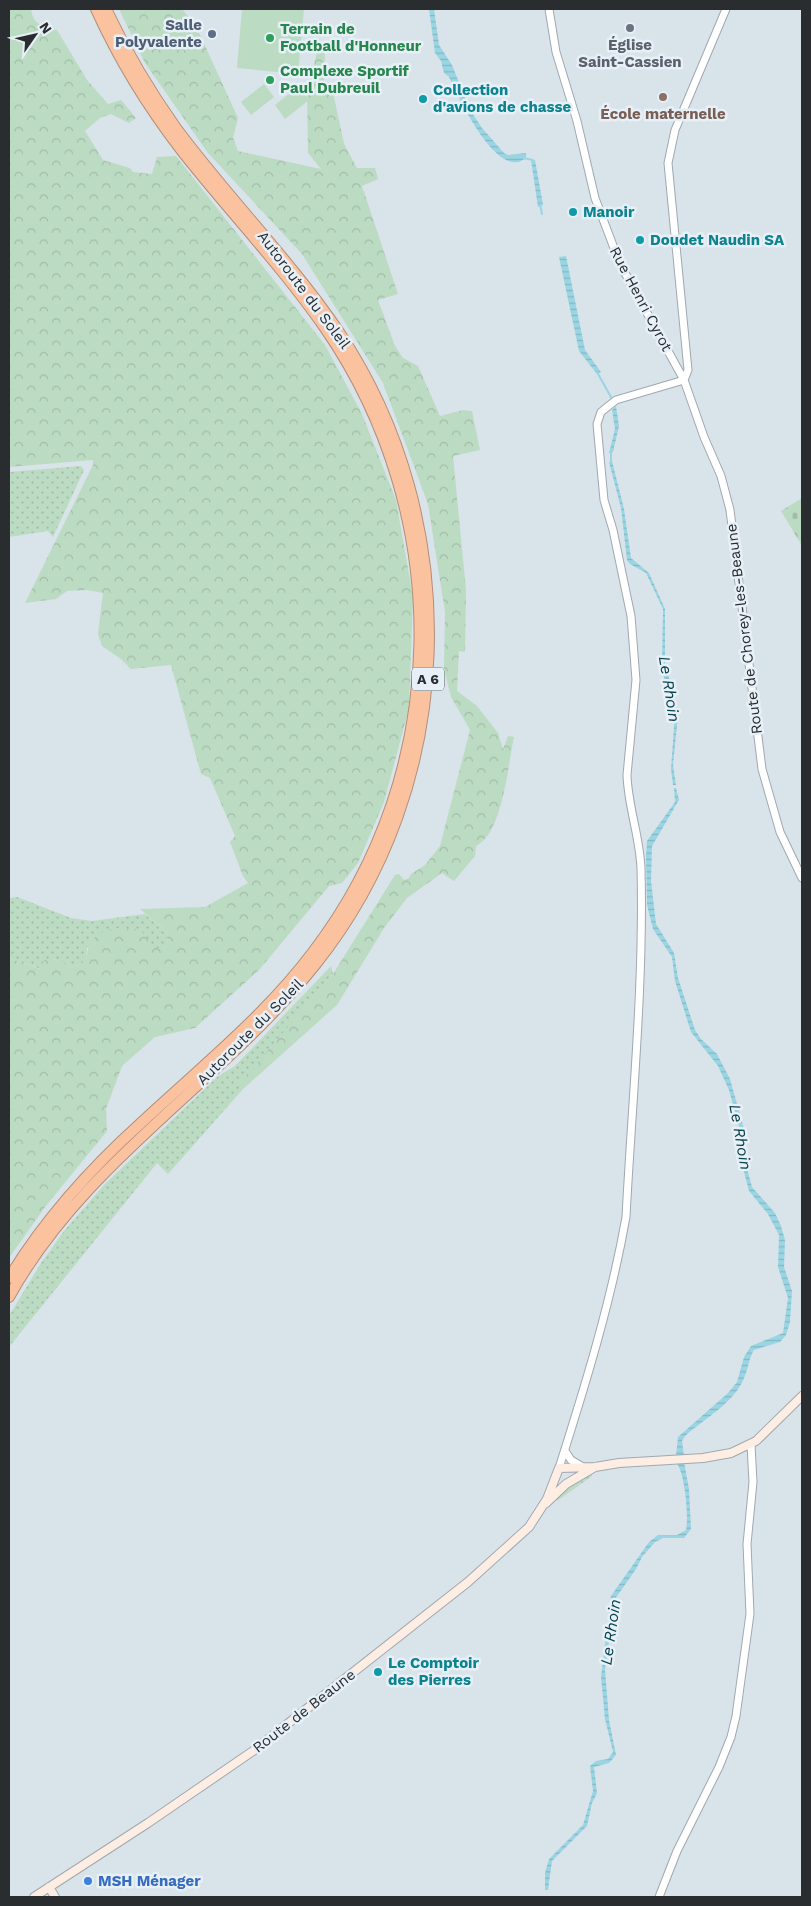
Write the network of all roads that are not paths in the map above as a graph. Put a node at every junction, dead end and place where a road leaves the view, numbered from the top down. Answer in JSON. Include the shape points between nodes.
{"nodes":[{"id":1,"x":96,"y":9,"type":"edge"},
{"id":2,"x":106,"y":9,"type":"edge"},
{"id":3,"x":549,"y":9,"type":"edge"},
{"id":4,"x":725,"y":11,"type":"edge"},
{"id":5,"x":684,"y":380,"type":"junction"},
{"id":6,"x":802,"y":878,"type":"edge"},
{"id":7,"x":9,"y":1278,"type":"edge"},
{"id":8,"x":9,"y":1297,"type":"edge"},
{"id":9,"x":802,"y":1396,"type":"edge"},
{"id":10,"x":751,"y":1445,"type":"junction"},
{"id":11,"x":565,"y":1451,"type":"junction"},
{"id":12,"x":584,"y":1466,"type":"junction"},
{"id":13,"x":594,"y":1467,"type":"junction"},
{"id":14,"x":559,"y":1470,"type":"junction"},
{"id":15,"x":574,"y":1480,"type":"junction"},
{"id":16,"x":543,"y":1506,"type":"junction"},
{"id":17,"x":48,"y":1887,"type":"junction"},
{"id":18,"x":34,"y":1897,"type":"edge"},
{"id":19,"x":55,"y":1897,"type":"edge"},
{"id":20,"x":659,"y":1897,"type":"edge"}],
"edges":[{"from":1,"to":7,"type":"highway","name":"Autoroute du Soleil","number":"A 6","via":[[125,67],[157,117],[307,303],[340,351],[366,398],[393,462],[412,534],[420,598],[420,665],[409,740],[389,813],[364,872],[328,931],[296,974],[264,1009],[76,1188],[38,1234]]},
{"from":2,"to":8,"type":"highway","name":"Autoroute du Soleil","number":"A 6","via":[[136,67],[168,116],[308,288],[372,389],[398,449],[418,522],[428,586],[429,666],[418,742],[401,805],[376,866],[343,926],[270,1016],[93,1182],[52,1231]]},
{"from":3,"to":5,"type":"street","name":"Rue Henri Cyrot","via":[[556,52],[577,121],[592,189],[618,258]]},
{"from":4,"to":5,"type":"street","via":[[675,130],[668,163],[688,370]]},
{"from":5,"to":6,"type":"street","name":"Route de Chorey-les-Beaune","via":[[730,510],[762,769],[780,832]]},
{"from":5,"to":11,"type":"street","via":[[616,400],[601,412],[597,424],[600,478],[631,611],[636,680],[627,792],[639,851],[640,958],[626,1217],[616,1268]]},
{"from":9,"to":10,"type":"main road"},
{"from":10,"to":13,"type":"main road","via":[[723,1455]]},
{"from":10,"to":20,"type":"street","via":[[750,1614],[736,1716],[719,1767],[677,1850]]},
{"from":11,"to":12,"type":"street","via":[[573,1462]]},
{"from":11,"to":14,"type":"street"},
{"from":12,"to":13,"type":"main road"},
{"from":12,"to":14,"type":"main road"},
{"from":13,"to":15,"type":"main road"},
{"from":14,"to":15,"type":"main road","via":[[563,1478]]},
{"from":14,"to":16,"type":"main road","name":"Route de Beaune"},
{"from":15,"to":16,"type":"main road"},
{"from":16,"to":17,"type":"main road","name":"Route de Beaune","via":[[524,1533],[489,1565],[276,1733],[148,1823]]},
{"from":17,"to":18,"type":"main road","name":"Route de Beaune"},
{"from":17,"to":19,"type":"main road"}]}
